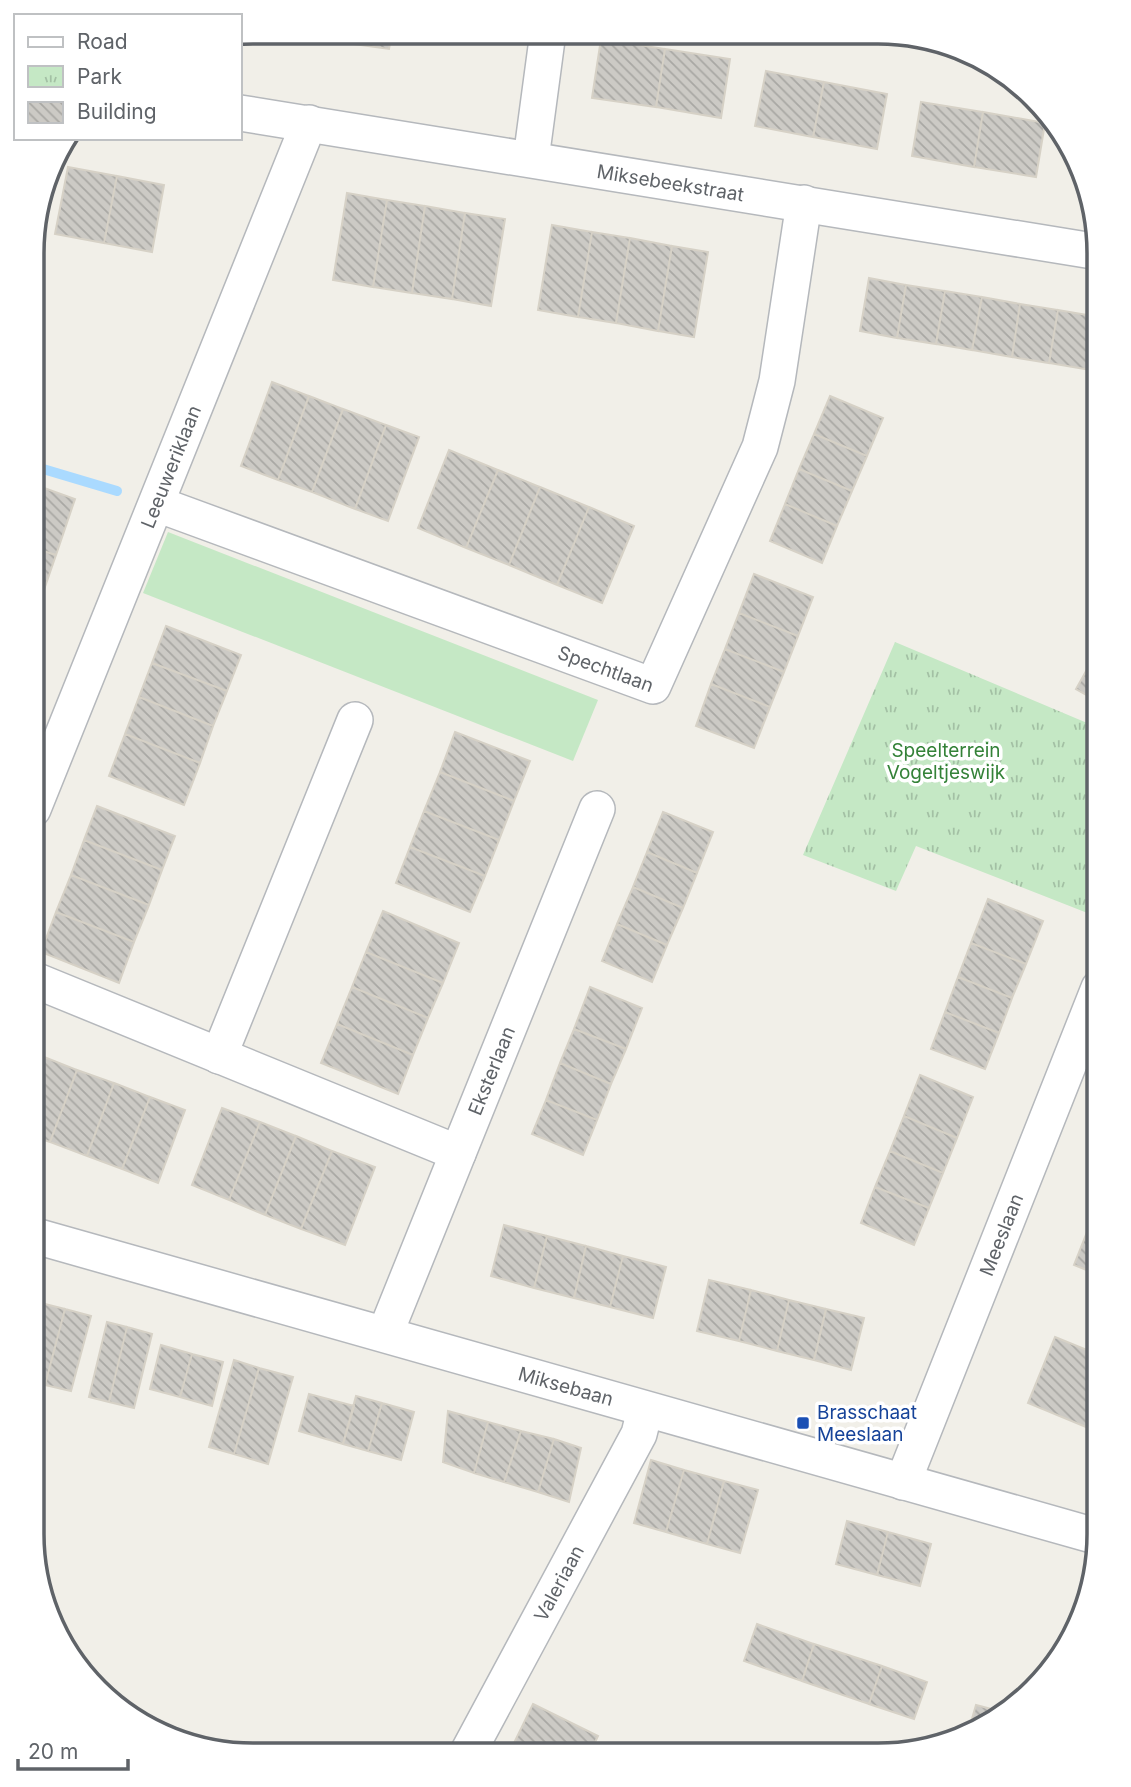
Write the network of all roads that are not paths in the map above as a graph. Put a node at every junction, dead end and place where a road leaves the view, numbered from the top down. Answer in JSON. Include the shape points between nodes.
{"nodes":[{"id":1,"x":546,"y":44,"type":"edge"},
{"id":2,"x":242,"y":113,"type":"edge"},
{"id":3,"x":309,"y":123,"type":"junction"},
{"id":4,"x":531,"y":159,"type":"junction"},
{"id":5,"x":804,"y":203,"type":"junction"},
{"id":6,"x":1087,"y":250,"type":"edge"},
{"id":7,"x":157,"y":504,"type":"junction"},
{"id":8,"x":355,"y":720,"type":"dead end"},
{"id":9,"x":44,"y":782,"type":"edge"},
{"id":10,"x":597,"y":809,"type":"dead end"},
{"id":11,"x":44,"y":984,"type":"edge"},
{"id":12,"x":1087,"y":1018,"type":"edge"},
{"id":13,"x":219,"y":1056,"type":"junction"},
{"id":14,"x":458,"y":1153,"type":"junction"},
{"id":15,"x":44,"y":1238,"type":"edge"},
{"id":16,"x":385,"y":1334,"type":"junction"},
{"id":17,"x":645,"y":1410,"type":"junction"},
{"id":18,"x":903,"y":1482,"type":"junction"},
{"id":19,"x":1087,"y":1534,"type":"edge"},
{"id":20,"x":473,"y":1743,"type":"edge"}],
"edges":[{"from":1,"to":4,"type":"street"},
{"from":2,"to":3,"type":"street","name":"Miksebeekstraat"},
{"from":3,"to":4,"type":"street","name":"Miksebeekstraat"},
{"from":3,"to":7,"type":"street","name":"Leeuweriklaan"},
{"from":4,"to":5,"type":"street","name":"Miksebeekstraat"},
{"from":5,"to":6,"type":"street","name":"Miksebeekstraat"},
{"from":5,"to":7,"type":"street","name":"Spechtlaan","via":[[777,381],[760,447],[653,686]]},
{"from":7,"to":9,"type":"street","name":"Leeuweriklaan"},
{"from":8,"to":13,"type":"street"},
{"from":10,"to":14,"type":"street","name":"Eksterlaan"},
{"from":11,"to":13,"type":"street"},
{"from":12,"to":18,"type":"street","name":"Meeslaan"},
{"from":13,"to":14,"type":"street"},
{"from":14,"to":16,"type":"street","name":"Eksterlaan"},
{"from":15,"to":16,"type":"street","name":"Miksebaan"},
{"from":16,"to":17,"type":"street","name":"Miksebaan"},
{"from":17,"to":18,"type":"street","name":"Miksebaan"},
{"from":17,"to":20,"type":"street","name":"Valeriaan","via":[[639,1434]]},
{"from":18,"to":19,"type":"street","name":"Miksebaan"}]}
